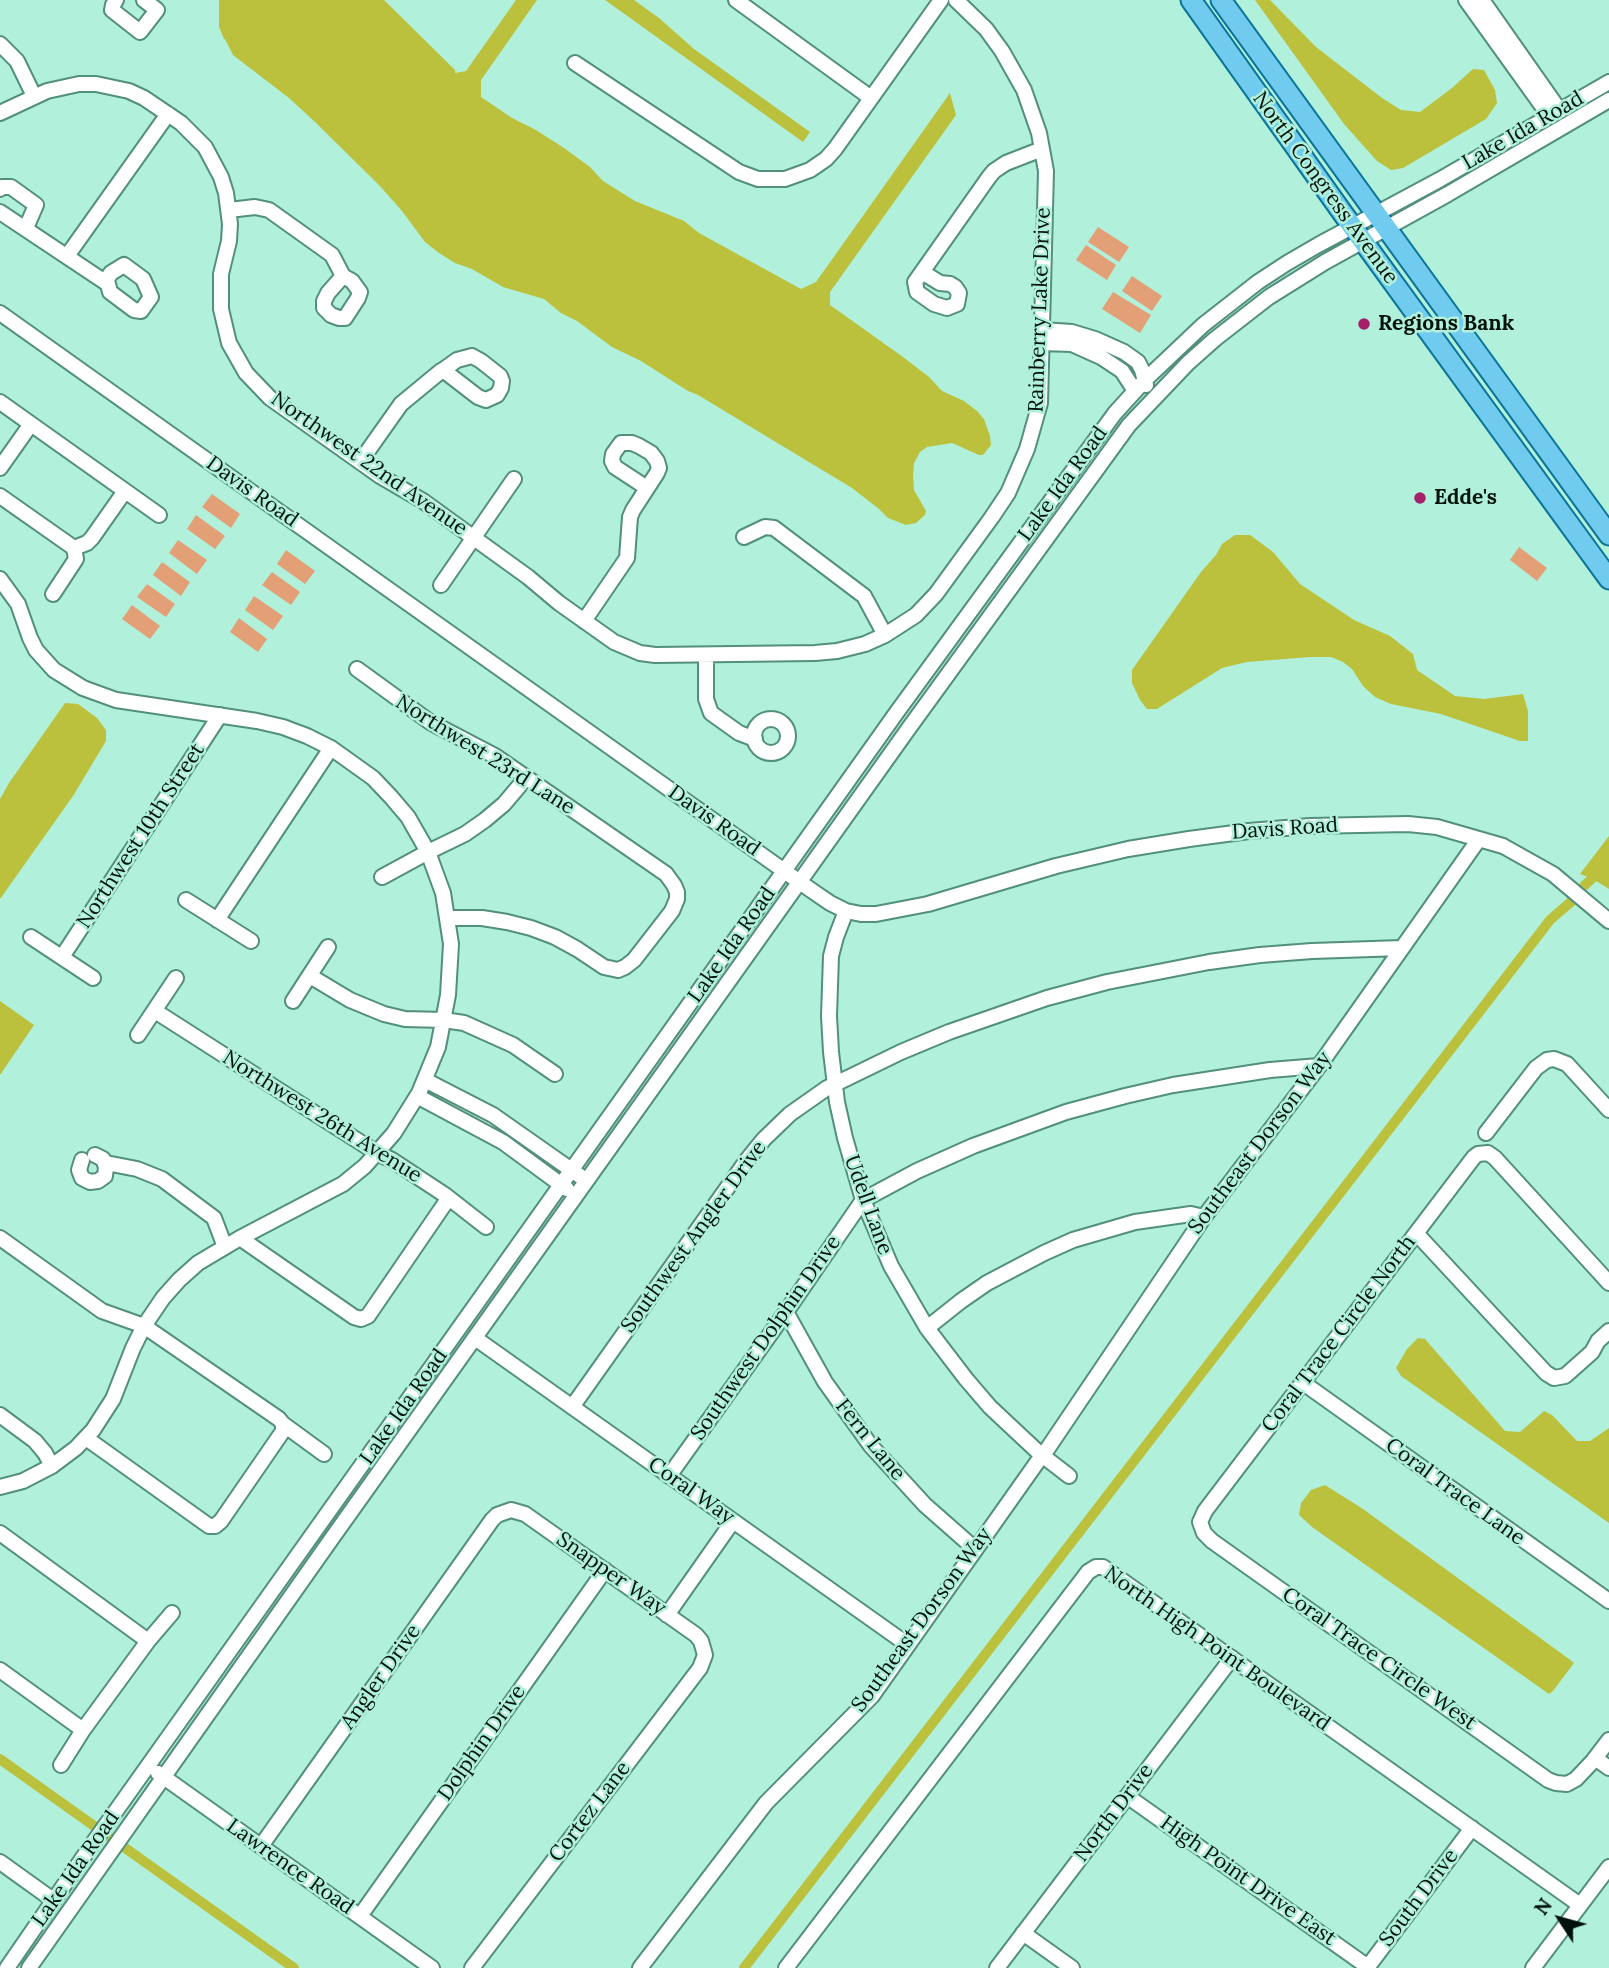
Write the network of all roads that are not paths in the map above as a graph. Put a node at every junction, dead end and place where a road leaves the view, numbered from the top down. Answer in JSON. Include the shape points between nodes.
{"nodes":[{"id":1,"x":116,"y":0,"type":"edge"},
{"id":2,"x":144,"y":0,"type":"edge"},
{"id":3,"x":736,"y":0,"type":"edge"},
{"id":4,"x":941,"y":0,"type":"edge"},
{"id":5,"x":956,"y":0,"type":"edge"},
{"id":6,"x":1191,"y":0,"type":"edge"},
{"id":7,"x":1221,"y":0,"type":"edge"},
{"id":8,"x":1466,"y":0,"type":"edge"},
{"id":9,"x":1482,"y":0,"type":"edge"},
{"id":10,"x":0,"y":44,"type":"edge"},
{"id":11,"x":575,"y":63,"type":"dead end"},
{"id":12,"x":1609,"y":82,"type":"edge"},
{"id":13,"x":34,"y":96,"type":"junction"},
{"id":14,"x":871,"y":99,"type":"junction"},
{"id":15,"x":1609,"y":100,"type":"edge"},
{"id":16,"x":0,"y":113,"type":"edge"},
{"id":17,"x":168,"y":114,"type":"junction"},
{"id":18,"x":1555,"y":114,"type":"junction"},
{"id":19,"x":1042,"y":149,"type":"junction"},
{"id":20,"x":0,"y":189,"type":"edge"},
{"id":21,"x":229,"y":210,"type":"junction"},
{"id":22,"x":0,"y":212,"type":"edge"},
{"id":23,"x":1381,"y":221,"type":"junction"},
{"id":24,"x":26,"y":228,"type":"junction"},
{"id":25,"x":1357,"y":234,"type":"junction"},
{"id":26,"x":67,"y":256,"type":"junction"},
{"id":27,"x":922,"y":272,"type":"dead end"},
{"id":28,"x":343,"y":276,"type":"dead end"},
{"id":29,"x":105,"y":282,"type":"dead end"},
{"id":30,"x":0,"y":313,"type":"edge"},
{"id":31,"x":1042,"y":337,"type":"junction"},
{"id":32,"x":443,"y":370,"type":"dead end"},
{"id":33,"x":1146,"y":379,"type":"junction"},
{"id":34,"x":1135,"y":391,"type":"junction"},
{"id":35,"x":0,"y":402,"type":"edge"},
{"id":36,"x":31,"y":424,"type":"junction"},
{"id":37,"x":1129,"y":425,"type":"junction"},
{"id":38,"x":360,"y":462,"type":"junction"},
{"id":39,"x":0,"y":468,"type":"edge"},
{"id":40,"x":514,"y":479,"type":"dead end"},
{"id":41,"x":647,"y":488,"type":"dead end"},
{"id":42,"x":125,"y":491,"type":"junction"},
{"id":43,"x":0,"y":496,"type":"edge"},
{"id":44,"x":159,"y":515,"type":"dead end"},
{"id":45,"x":1609,"y":535,"type":"edge"},
{"id":46,"x":744,"y":537,"type":"dead end"},
{"id":47,"x":474,"y":538,"type":"junction"},
{"id":48,"x":74,"y":548,"type":"junction"},
{"id":49,"x":1608,"y":577,"type":"edge"},
{"id":50,"x":0,"y":579,"type":"edge"},
{"id":51,"x":441,"y":585,"type":"dead end"},
{"id":52,"x":52,"y":594,"type":"dead end"},
{"id":53,"x":963,"y":620,"type":"junction"},
{"id":54,"x":584,"y":621,"type":"junction"},
{"id":55,"x":885,"y":635,"type":"junction"},
{"id":56,"x":706,"y":654,"type":"junction"},
{"id":57,"x":961,"y":655,"type":"junction"},
{"id":58,"x":357,"y":669,"type":"dead end"},
{"id":59,"x":220,"y":715,"type":"junction"},
{"id":60,"x":755,"y":739,"type":"dead end"},
{"id":61,"x":331,"y":748,"type":"junction"},
{"id":62,"x":526,"y":778,"type":"junction"},
{"id":63,"x":1479,"y":839,"type":"junction"},
{"id":64,"x":428,"y":852,"type":"junction"},
{"id":65,"x":784,"y":870,"type":"junction"},
{"id":66,"x":383,"y":877,"type":"dead end"},
{"id":67,"x":800,"y":881,"type":"junction"},
{"id":68,"x":186,"y":900,"type":"dead end"},
{"id":69,"x":846,"y":911,"type":"junction"},
{"id":70,"x":449,"y":918,"type":"junction"},
{"id":71,"x":217,"y":920,"type":"junction"},
{"id":72,"x":1609,"y":920,"type":"edge"},
{"id":73,"x":31,"y":937,"type":"dead end"},
{"id":74,"x":251,"y":941,"type":"dead end"},
{"id":75,"x":328,"y":947,"type":"dead end"},
{"id":76,"x":1402,"y":948,"type":"junction"},
{"id":77,"x":62,"y":957,"type":"junction"},
{"id":78,"x":310,"y":976,"type":"junction"},
{"id":79,"x":93,"y":978,"type":"dead end"},
{"id":80,"x":176,"y":978,"type":"dead end"},
{"id":81,"x":293,"y":1001,"type":"dead end"},
{"id":82,"x":155,"y":1012,"type":"junction"},
{"id":83,"x":444,"y":1020,"type":"junction"},
{"id":84,"x":138,"y":1035,"type":"dead end"},
{"id":85,"x":1319,"y":1066,"type":"junction"},
{"id":86,"x":555,"y":1074,"type":"dead end"},
{"id":87,"x":425,"y":1080,"type":"junction"},
{"id":88,"x":835,"y":1084,"type":"junction"},
{"id":89,"x":417,"y":1096,"type":"junction"},
{"id":90,"x":1609,"y":1110,"type":"edge"},
{"id":91,"x":1486,"y":1133,"type":"dead end"},
{"id":92,"x":377,"y":1153,"type":"junction"},
{"id":93,"x":94,"y":1159,"type":"dead end"},
{"id":94,"x":572,"y":1170,"type":"junction"},
{"id":95,"x":587,"y":1181,"type":"junction"},
{"id":96,"x":562,"y":1185,"type":"junction"},
{"id":97,"x":576,"y":1196,"type":"junction"},
{"id":98,"x":448,"y":1199,"type":"junction"},
{"id":99,"x":863,"y":1200,"type":"junction"},
{"id":100,"x":1204,"y":1217,"type":"junction"},
{"id":101,"x":486,"y":1227,"type":"dead end"},
{"id":102,"x":1416,"y":1233,"type":"junction"},
{"id":103,"x":0,"y":1238,"type":"edge"},
{"id":104,"x":240,"y":1238,"type":"junction"},
{"id":105,"x":225,"y":1247,"type":"junction"},
{"id":106,"x":1609,"y":1283,"type":"edge"},
{"id":107,"x":786,"y":1312,"type":"junction"},
{"id":108,"x":144,"y":1326,"type":"junction"},
{"id":109,"x":927,"y":1328,"type":"junction"},
{"id":110,"x":1609,"y":1331,"type":"edge"},
{"id":111,"x":475,"y":1338,"type":"junction"},
{"id":112,"x":1302,"y":1382,"type":"junction"},
{"id":113,"x":572,"y":1407,"type":"junction"},
{"id":114,"x":0,"y":1415,"type":"edge"},
{"id":115,"x":283,"y":1424,"type":"junction"},
{"id":116,"x":86,"y":1438,"type":"junction"},
{"id":117,"x":324,"y":1454,"type":"dead end"},
{"id":118,"x":1042,"y":1455,"type":"junction"},
{"id":119,"x":52,"y":1466,"type":"junction"},
{"id":120,"x":669,"y":1476,"type":"junction"},
{"id":121,"x":1069,"y":1476,"type":"dead end"},
{"id":122,"x":0,"y":1487,"type":"edge"},
{"id":123,"x":504,"y":1511,"type":"joint"},
{"id":124,"x":733,"y":1521,"type":"junction"},
{"id":125,"x":1200,"y":1522,"type":"joint"},
{"id":126,"x":0,"y":1533,"type":"edge"},
{"id":127,"x":975,"y":1549,"type":"junction"},
{"id":128,"x":605,"y":1570,"type":"junction"},
{"id":129,"x":1609,"y":1601,"type":"edge"},
{"id":130,"x":172,"y":1612,"type":"dead end"},
{"id":131,"x":667,"y":1615,"type":"junction"},
{"id":132,"x":148,"y":1641,"type":"junction"},
{"id":133,"x":908,"y":1645,"type":"junction"},
{"id":134,"x":705,"y":1655,"type":"joint"},
{"id":135,"x":1232,"y":1658,"type":"junction"},
{"id":136,"x":0,"y":1670,"type":"edge"},
{"id":137,"x":83,"y":1730,"type":"junction"},
{"id":138,"x":1604,"y":1750,"type":"edge"},
{"id":139,"x":61,"y":1765,"type":"dead end"},
{"id":140,"x":148,"y":1766,"type":"junction"},
{"id":141,"x":1609,"y":1768,"type":"edge"},
{"id":142,"x":164,"y":1777,"type":"junction"},
{"id":143,"x":1127,"y":1796,"type":"junction"},
{"id":144,"x":1472,"y":1828,"type":"junction"},
{"id":145,"x":261,"y":1846,"type":"junction"},
{"id":146,"x":0,"y":1862,"type":"edge"},
{"id":147,"x":1609,"y":1867,"type":"edge"},
{"id":148,"x":53,"y":1900,"type":"junction"},
{"id":149,"x":1580,"y":1905,"type":"junction"},
{"id":150,"x":360,"y":1916,"type":"junction"},
{"id":151,"x":1023,"y":1933,"type":"junction"},
{"id":152,"x":7,"y":1968,"type":"edge"},
{"id":153,"x":29,"y":1968,"type":"edge"},
{"id":154,"x":432,"y":1968,"type":"edge"},
{"id":155,"x":472,"y":1968,"type":"edge"},
{"id":156,"x":640,"y":1968,"type":"edge"},
{"id":157,"x":786,"y":1968,"type":"edge"},
{"id":158,"x":997,"y":1968,"type":"edge"},
{"id":159,"x":1072,"y":1968,"type":"edge"},
{"id":160,"x":1368,"y":1968,"type":"edge"},
{"id":161,"x":1533,"y":1968,"type":"edge"}],
"edges":[{"from":1,"to":2,"type":"street","via":[[112,10],[140,32],[157,10]]},
{"from":3,"to":14,"type":"street"},
{"from":4,"to":14,"type":"street"},
{"from":5,"to":19,"type":"street","name":"Rainberry Lake Drive","via":[[986,29],[1016,74]]},
{"from":6,"to":25,"type":"main road","name":"North Congress Avenue"},
{"from":7,"to":23,"type":"main road","name":"North Congress Avenue"},
{"from":8,"to":18,"type":"street"},
{"from":9,"to":18,"type":"street"},
{"from":10,"to":13,"type":"street","via":[[17,61]]},
{"from":11,"to":14,"type":"street","via":[[739,172],[771,180],[798,176],[827,159]]},
{"from":12,"to":18,"type":"street","name":"Lake Ida Road"},
{"from":13,"to":16,"type":"street","name":"Northwest 22nd Avenue"},
{"from":13,"to":17,"type":"street","name":"Northwest 22nd Avenue","via":[[79,84],[104,86],[136,94]]},
{"from":15,"to":23,"type":"street","name":"Lake Ida Road","via":[[1448,194]]},
{"from":17,"to":21,"type":"street","name":"Northwest 22nd Avenue","via":[[194,134],[214,162]]},
{"from":17,"to":26,"type":"street"},
{"from":18,"to":23,"type":"street","name":"Lake Ida Road"},
{"from":19,"to":27,"type":"street","via":[[994,171]]},
{"from":19,"to":31,"type":"street","name":"Rainberry Lake Drive"},
{"from":20,"to":24,"type":"street","via":[[11,187],[36,205]]},
{"from":21,"to":28,"type":"street","via":[[269,210],[332,255]]},
{"from":21,"to":38,"type":"street","name":"Northwest 22nd Avenue","via":[[229,241],[221,274],[221,309],[229,343],[246,373],[270,398]]},
{"from":22,"to":24,"type":"street"},
{"from":23,"to":25,"type":"street","name":"Lake Ida Road"},
{"from":23,"to":45,"type":"main road","name":"North Congress Avenue"},
{"from":24,"to":26,"type":"street"},
{"from":25,"to":33,"type":"street","name":"Lake Ida Road","via":[[1307,251],[1258,282],[1203,325]]},
{"from":25,"to":37,"type":"street","name":"Lake Ida Road","via":[[1241,318],[1188,363]]},
{"from":25,"to":49,"type":"main road","name":"North Congress Avenue"},
{"from":26,"to":29,"type":"street"},
{"from":30,"to":65,"type":"street","name":"Davis Road"},
{"from":31,"to":33,"type":"street","via":[[1072,332],[1095,339],[1138,362]]},
{"from":31,"to":34,"type":"street","via":[[1101,356],[1122,371]]},
{"from":31,"to":55,"type":"street","name":"Rainberry Lake Drive","via":[[1040,402],[1008,493],[936,594],[916,615]]},
{"from":32,"to":38,"type":"street","via":[[401,404]]},
{"from":33,"to":34,"type":"street","name":"Lake Ida Road"},
{"from":33,"to":37,"type":"street"},
{"from":34,"to":53,"type":"street","name":"Lake Ida Road"},
{"from":35,"to":36,"type":"street"},
{"from":36,"to":39,"type":"street"},
{"from":36,"to":42,"type":"street"},
{"from":37,"to":57,"type":"street","name":"Lake Ida Road"},
{"from":38,"to":47,"type":"street","name":"Northwest 22nd Avenue"},
{"from":40,"to":47,"type":"street"},
{"from":41,"to":54,"type":"street","via":[[631,517],[627,558]]},
{"from":42,"to":44,"type":"street"},
{"from":42,"to":48,"type":"street","via":[[92,538]]},
{"from":43,"to":48,"type":"street"},
{"from":46,"to":55,"type":"street","via":[[765,527],[774,528],[864,596]]},
{"from":47,"to":51,"type":"street"},
{"from":47,"to":54,"type":"street","name":"Northwest 22nd Avenue"},
{"from":48,"to":52,"type":"street","via":[[76,559]]},
{"from":50,"to":59,"type":"street","via":[[18,604],[36,650],[68,680],[116,700]]},
{"from":53,"to":57,"type":"street","via":[[958,646]]},
{"from":53,"to":65,"type":"street","name":"Lake Ida Road"},
{"from":54,"to":56,"type":"street","name":"Northwest 22nd Avenue","via":[[640,653]]},
{"from":55,"to":56,"type":"street","name":"Northwest 22nd Avenue","via":[[837,651]]},
{"from":56,"to":60,"type":"street","via":[[706,699],[711,713]]},
{"from":57,"to":67,"type":"street","name":"Lake Ida Road"},
{"from":58,"to":62,"type":"street","name":"Northwest 23rd Lane","via":[[403,705]]},
{"from":59,"to":61,"type":"street","via":[[283,727]]},
{"from":59,"to":77,"type":"street","name":"Northwest 10th Street"},
{"from":61,"to":64,"type":"street","via":[[391,796]]},
{"from":61,"to":71,"type":"street"},
{"from":62,"to":64,"type":"street","via":[[485,820]]},
{"from":62,"to":70,"type":"street","name":"Northwest 23rd Lane","via":[[666,874],[677,892],[673,912],[634,960],[611,969],[531,928],[482,918]]},
{"from":63,"to":69,"type":"street","name":"Davis Road","via":[[1408,824],[1249,831],[1108,853],[892,912]]},
{"from":63,"to":72,"type":"street","name":"Davis Road","via":[[1503,846],[1553,874]]},
{"from":63,"to":76,"type":"street","name":"Southeast Dorson Way"},
{"from":64,"to":66,"type":"street"},
{"from":64,"to":70,"type":"street"},
{"from":65,"to":67,"type":"street","name":"Davis Road"},
{"from":65,"to":94,"type":"street","name":"Lake Ida Road"},
{"from":67,"to":69,"type":"street","name":"Davis Road"},
{"from":67,"to":95,"type":"street","name":"Lake Ida Road"},
{"from":68,"to":71,"type":"street"},
{"from":69,"to":88,"type":"street","name":"Udell Lane","via":[[834,946],[830,980]]},
{"from":70,"to":83,"type":"street","via":[[451,970]]},
{"from":71,"to":74,"type":"street"},
{"from":73,"to":77,"type":"street"},
{"from":75,"to":78,"type":"street"},
{"from":76,"to":85,"type":"street","name":"Southeast Dorson Way"},
{"from":76,"to":88,"type":"street","name":"Southwest Angler Drive","via":[[1260,955],[1107,982],[949,1032]]},
{"from":77,"to":79,"type":"street"},
{"from":78,"to":81,"type":"street"},
{"from":78,"to":83,"type":"street","via":[[384,1014]]},
{"from":80,"to":82,"type":"street"},
{"from":82,"to":84,"type":"street"},
{"from":82,"to":92,"type":"street","name":"Northwest 26th Avenue"},
{"from":83,"to":86,"type":"street","via":[[489,1033]]},
{"from":83,"to":87,"type":"street"},
{"from":85,"to":99,"type":"street","via":[[1185,1083],[1066,1112],[973,1146]]},
{"from":85,"to":100,"type":"street","name":"Southeast Dorson Way"},
{"from":87,"to":89,"type":"street"},
{"from":87,"to":94,"type":"street","via":[[493,1115]]},
{"from":88,"to":99,"type":"street","name":"Udell Lane"},
{"from":88,"to":113,"type":"street","name":"Southwest Angler Drive","via":[[804,1103],[764,1139]]},
{"from":89,"to":92,"type":"street"},
{"from":89,"to":96,"type":"street","via":[[503,1142]]},
{"from":90,"to":91,"type":"street","via":[[1567,1064],[1547,1060]]},
{"from":92,"to":98,"type":"street","name":"Northwest 26th Avenue"},
{"from":92,"to":104,"type":"street","via":[[343,1184]]},
{"from":93,"to":105,"type":"street","via":[[162,1179],[214,1218]]},
{"from":94,"to":95,"type":"street"},
{"from":94,"to":96,"type":"street","name":"Lake Ida Road"},
{"from":95,"to":97,"type":"street","name":"Lake Ida Road"},
{"from":96,"to":97,"type":"street"},
{"from":96,"to":140,"type":"street","name":"Lake Ida Road"},
{"from":97,"to":111,"type":"street","name":"Lake Ida Road"},
{"from":98,"to":101,"type":"street","name":"Northwest 26th Avenue"},
{"from":98,"to":104,"type":"street","via":[[368,1316],[361,1319]]},
{"from":99,"to":107,"type":"street","name":"Southwest Dolphin Drive"},
{"from":99,"to":109,"type":"street","name":"Udell Lane","via":[[891,1266]]},
{"from":100,"to":109,"type":"street","via":[[1191,1214],[1135,1223],[1073,1240],[987,1283]]},
{"from":100,"to":118,"type":"street","name":"Southeast Dorson Way"},
{"from":102,"to":106,"type":"street","name":"Coral Trace Circle North","via":[[1474,1157],[1484,1153],[1495,1158]]},
{"from":102,"to":110,"type":"street","via":[[1555,1378],[1565,1376]]},
{"from":102,"to":112,"type":"street","name":"Coral Trace Circle North"},
{"from":103,"to":108,"type":"street","via":[[102,1311]]},
{"from":104,"to":105,"type":"street"},
{"from":105,"to":108,"type":"street","via":[[179,1280]]},
{"from":107,"to":120,"type":"street","name":"Southwest Dolphin Drive"},
{"from":107,"to":127,"type":"street","name":"Fern Lane","via":[[825,1382],[871,1446],[925,1505]]},
{"from":108,"to":115,"type":"street"},
{"from":108,"to":116,"type":"street","via":[[113,1399]]},
{"from":109,"to":118,"type":"street","name":"Udell Lane","via":[[974,1388]]},
{"from":111,"to":113,"type":"street","name":"Coral Way"},
{"from":111,"to":142,"type":"street","name":"Lake Ida Road"},
{"from":112,"to":125,"type":"street","name":"Coral Trace Circle North"},
{"from":112,"to":129,"type":"street","name":"Coral Trace Lane"},
{"from":113,"to":120,"type":"street","name":"Coral Way"},
{"from":114,"to":119,"type":"street","via":[[35,1441]]},
{"from":115,"to":116,"type":"street","via":[[283,1431],[221,1521],[209,1526]]},
{"from":115,"to":117,"type":"street"},
{"from":116,"to":119,"type":"street"},
{"from":118,"to":121,"type":"street","name":"Udell Lane"},
{"from":118,"to":127,"type":"street","name":"Southeast Dorson Way"},
{"from":119,"to":122,"type":"street"},
{"from":120,"to":124,"type":"street","name":"Coral Way"},
{"from":123,"to":128,"type":"street","name":"Snapper Way","via":[[525,1514]]},
{"from":123,"to":145,"type":"street","name":"Angler Drive","via":[[492,1520]]},
{"from":124,"to":131,"type":"street"},
{"from":124,"to":133,"type":"street","name":"Coral Way"},
{"from":125,"to":138,"type":"street","name":"Coral Trace Circle West","via":[[1223,1549],[1538,1773],[1567,1784]]},
{"from":126,"to":132,"type":"street"},
{"from":127,"to":133,"type":"street","name":"Southeast Dorson Way"},
{"from":128,"to":131,"type":"street","name":"Snapper Way"},
{"from":128,"to":150,"type":"street","name":"Dolphin Drive"},
{"from":130,"to":132,"type":"street"},
{"from":131,"to":134,"type":"street","name":"Snapper Way","via":[[696,1635]]},
{"from":132,"to":137,"type":"street"},
{"from":133,"to":156,"type":"street","name":"Southeast Dorson Way","via":[[867,1701],[766,1803]]},
{"from":134,"to":155,"type":"street","name":"Cortez Lane","via":[[700,1668]]},
{"from":135,"to":143,"type":"street","name":"North Drive"},
{"from":135,"to":144,"type":"street","name":"North High Point Boulevard"},
{"from":135,"to":157,"type":"street","name":"North High Point Boulevard","via":[[1103,1567],[1088,1572]]},
{"from":136,"to":137,"type":"street"},
{"from":137,"to":139,"type":"street"},
{"from":138,"to":141,"type":"street"},
{"from":140,"to":142,"type":"street","name":"Lawrence Road"},
{"from":140,"to":148,"type":"street","name":"Lake Ida Road"},
{"from":142,"to":145,"type":"street","name":"Lawrence Road"},
{"from":142,"to":153,"type":"street","name":"Lake Ida Road"},
{"from":143,"to":151,"type":"street","name":"North Drive"},
{"from":143,"to":160,"type":"street","name":"High Point Drive East"},
{"from":144,"to":149,"type":"street","name":"North High Point Boulevard"},
{"from":144,"to":160,"type":"street","name":"South Drive"},
{"from":145,"to":150,"type":"street","name":"Lawrence Road"},
{"from":146,"to":148,"type":"street"},
{"from":147,"to":149,"type":"street"},
{"from":148,"to":152,"type":"street","name":"Lake Ida Road"},
{"from":149,"to":161,"type":"street"},
{"from":150,"to":154,"type":"street","name":"Lawrence Road"},
{"from":151,"to":158,"type":"street","name":"North Drive"},
{"from":151,"to":159,"type":"street"}]}
